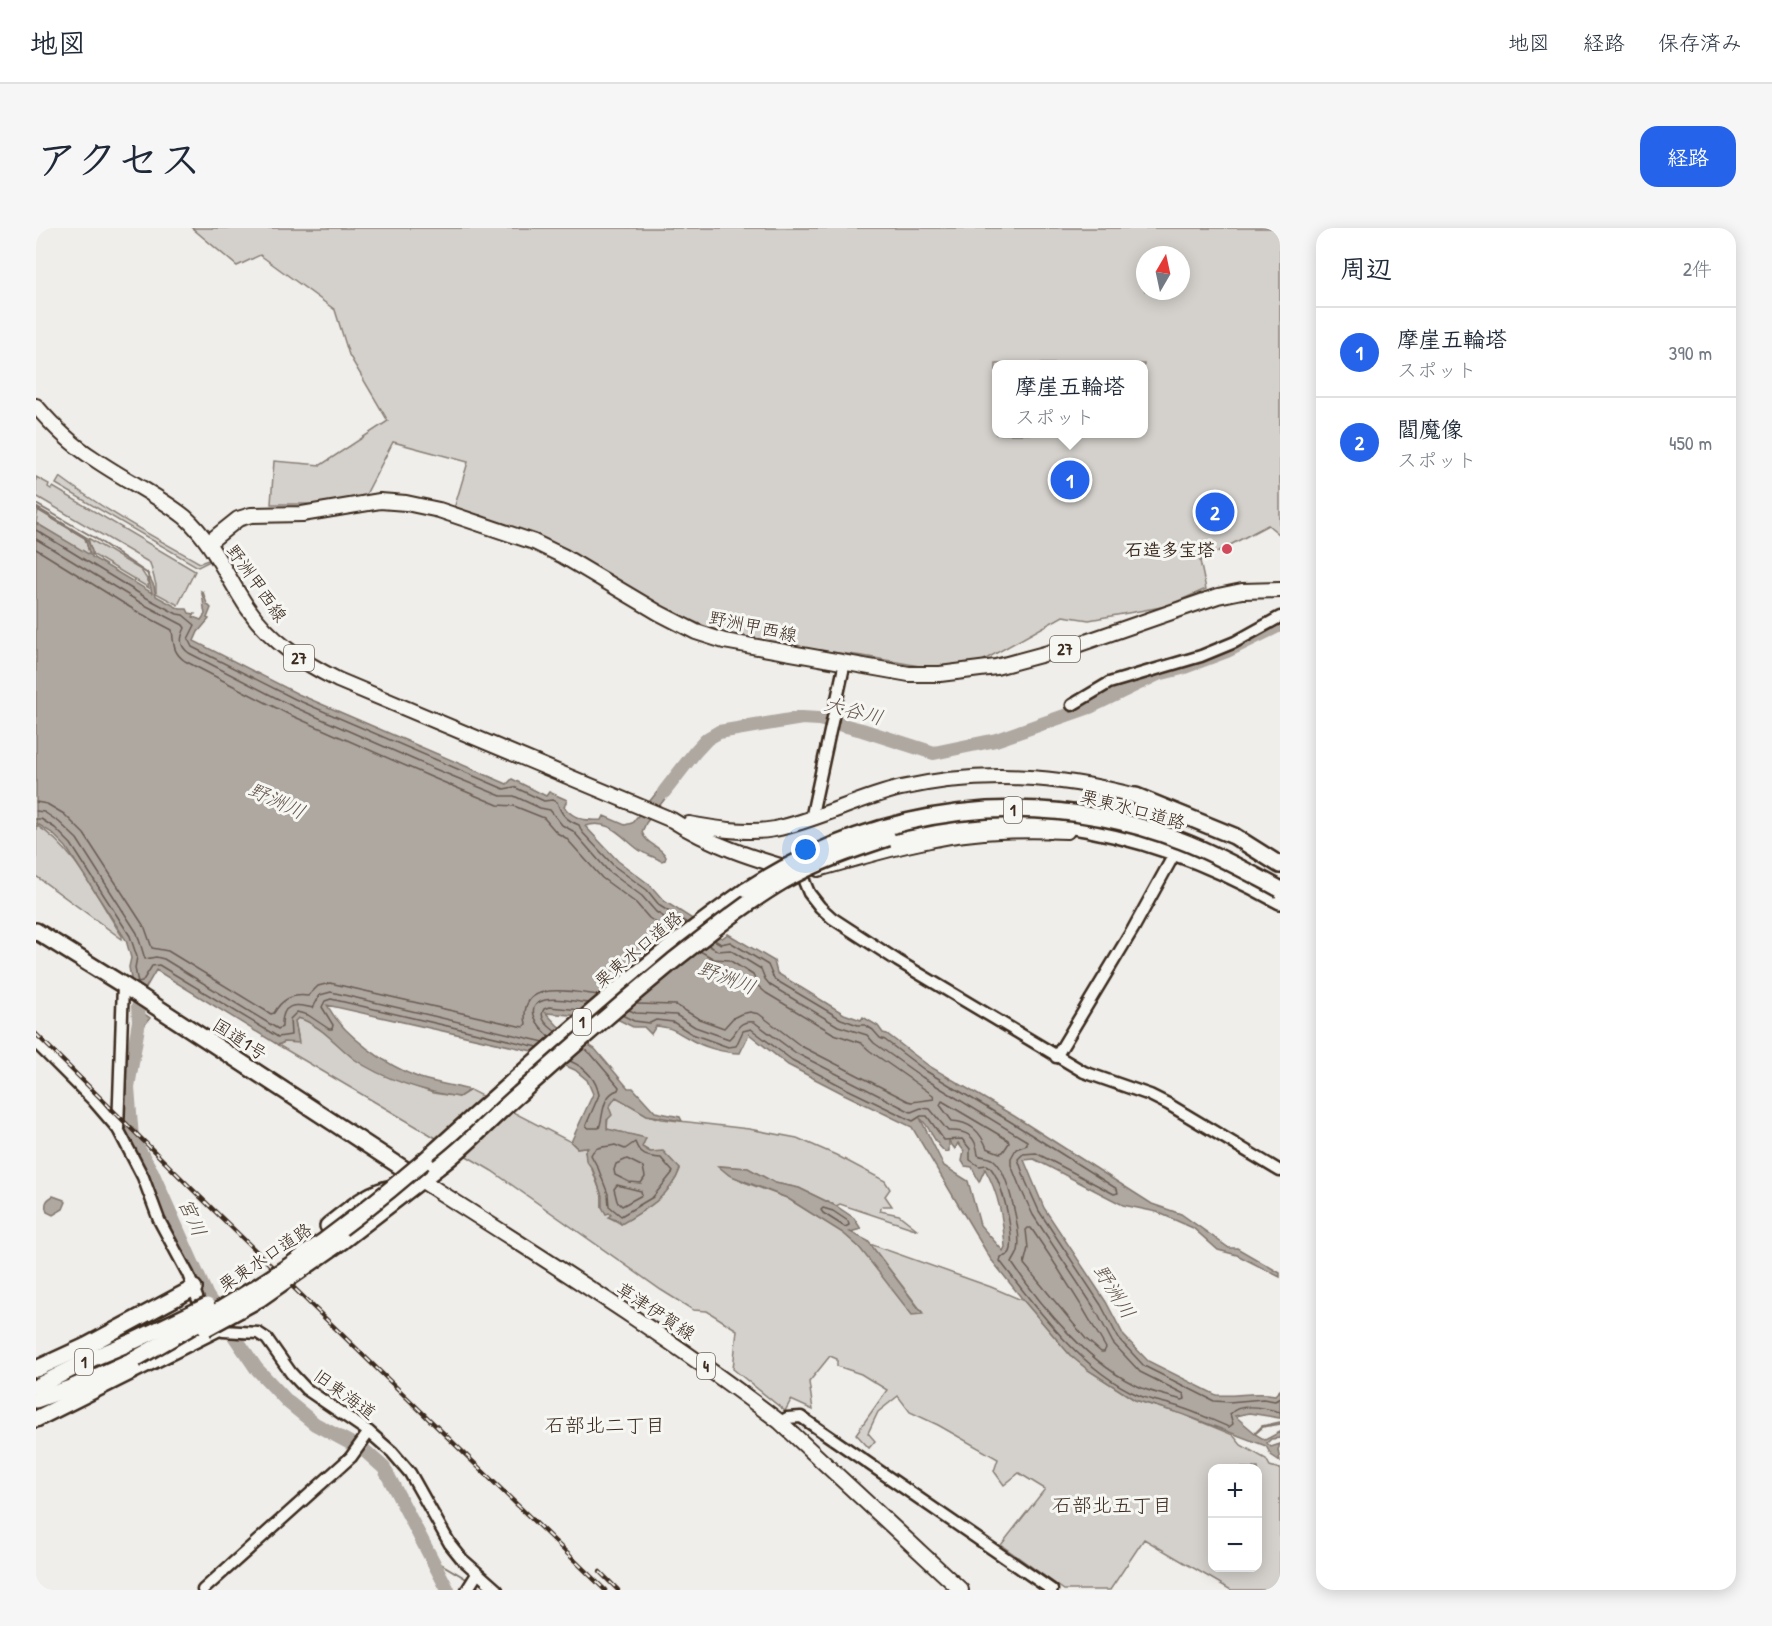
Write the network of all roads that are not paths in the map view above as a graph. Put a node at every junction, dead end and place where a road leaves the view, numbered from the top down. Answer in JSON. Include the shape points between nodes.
{"nodes":[{"id":1,"x":36,"y":406,"type":"edge"},
{"id":2,"x":208,"y":543,"type":"junction"},
{"id":3,"x":1280,"y":590,"type":"edge"},
{"id":4,"x":1280,"y":617,"type":"edge"},
{"id":5,"x":845,"y":662,"type":"junction"},
{"id":6,"x":1072,"y":705,"type":"dead end"},
{"id":7,"x":1136,"y":796,"type":"joint"},
{"id":8,"x":666,"y":818,"type":"junction"},
{"id":9,"x":811,"y":819,"type":"junction"},
{"id":10,"x":1112,"y":833,"type":"junction"},
{"id":11,"x":1176,"y":851,"type":"junction"},
{"id":12,"x":1280,"y":865,"type":"edge"},
{"id":13,"x":804,"y":873,"type":"junction"},
{"id":14,"x":1280,"y":889,"type":"edge"},
{"id":15,"x":1280,"y":902,"type":"edge"},
{"id":16,"x":36,"y":931,"type":"edge"},
{"id":17,"x":126,"y":987,"type":"junction"},
{"id":18,"x":36,"y":1043,"type":"edge"},
{"id":19,"x":1056,"y":1057,"type":"junction"},
{"id":20,"x":118,"y":1129,"type":"junction"},
{"id":21,"x":1280,"y":1171,"type":"edge"},
{"id":22,"x":421,"y":1180,"type":"junction"},
{"id":23,"x":191,"y":1281,"type":"junction"},
{"id":24,"x":221,"y":1330,"type":"junction"},
{"id":25,"x":135,"y":1359,"type":"junction"},
{"id":26,"x":36,"y":1369,"type":"edge"},
{"id":27,"x":36,"y":1387,"type":"edge"},
{"id":28,"x":36,"y":1400,"type":"edge"},
{"id":29,"x":36,"y":1419,"type":"edge"},
{"id":30,"x":780,"y":1422,"type":"junction"},
{"id":31,"x":367,"y":1435,"type":"junction"},
{"id":32,"x":477,"y":1574,"type":"junction"},
{"id":33,"x":203,"y":1590,"type":"edge"},
{"id":34,"x":467,"y":1590,"type":"edge"},
{"id":35,"x":497,"y":1590,"type":"edge"},
{"id":36,"x":961,"y":1590,"type":"edge"},
{"id":37,"x":1052,"y":1590,"type":"edge"}],
"edges":[{"from":1,"to":2,"type":"main road","name":"野洲甲西線","number":"27","via":[[70,441],[155,495],[186,519]]},
{"from":2,"to":5,"type":"main road","name":"野洲甲西線","number":"27","via":[[238,519],[251,515],[302,514],[380,501],[406,503],[534,542],[696,632],[724,641]]},
{"from":2,"to":8,"type":"main road","name":"野洲甲西線","number":"27","via":[[266,632],[308,665]]},
{"from":3,"to":5,"type":"main road","name":"野洲甲西線","number":"27","via":[[1218,596],[1074,646],[996,667],[909,674]]},
{"from":4,"to":6,"type":"street","via":[[1201,656],[1109,683]]},
{"from":5,"to":9,"type":"street"},
{"from":7,"to":9,"type":"main road","number":"27","via":[[1098,785],[1003,776],[901,789]]},
{"from":7,"to":12,"type":"highway","via":[[1234,836]]},
{"from":8,"to":9,"type":"main road","name":"野洲甲西線","number":"27","via":[[742,831],[774,829]]},
{"from":8,"to":13,"type":"main road","name":"野洲甲西線","number":"27","via":[[749,857]]},
{"from":10,"to":11,"type":"highway","name":"栗東水口道路","number":"1"},
{"from":10,"to":13,"type":"main road","via":[[1043,830],[958,835]]},
{"from":10,"to":22,"type":"highway","name":"栗東水口道路","number":"1","bridge":true,"via":[[1015,819],[960,823],[888,838],[804,870],[737,912],[645,984],[456,1154]]},
{"from":11,"to":15,"type":"highway","name":"栗東水口道路","number":"1","via":[[1247,882]]},
{"from":11,"to":19,"type":"street"},
{"from":13,"to":19,"type":"street","via":[[808,892],[832,918]]},
{"from":14,"to":25,"type":"highway","name":"栗東水口道路","number":"1","bridge":true,"via":[[1182,841],[1144,828],[1070,813],[1028,809],[955,813],[914,819],[844,840],[767,877],[700,923],[365,1211],[250,1292]]},
{"from":16,"to":17,"type":"highway","name":"国道1号"},
{"from":17,"to":20,"type":"street"},
{"from":17,"to":22,"type":"highway","name":"国道1号"},
{"from":18,"to":20,"type":"street"},
{"from":19,"to":21,"type":"street","via":[[1168,1104]]},
{"from":20,"to":23,"type":"street"},
{"from":22,"to":25,"type":"highway","number":"1","bridge":true,"via":[[307,1267],[235,1314]]},
{"from":22,"to":27,"type":"highway","number":"1","bridge":true,"via":[[364,1198],[225,1296]]},
{"from":22,"to":30,"type":"main road","name":"草津伊賀線","number":"4","via":[[703,1364]]},
{"from":23,"to":24,"type":"street","via":[[207,1321]]},
{"from":23,"to":26,"type":"highway","via":[[86,1346]]},
{"from":24,"to":29,"type":"highway"},
{"from":24,"to":31,"type":"street","name":"旧東海道","via":[[258,1333],[267,1339],[306,1389]]},
{"from":25,"to":28,"type":"highway","name":"栗東水口道路","number":"1"},
{"from":30,"to":36,"type":"main road","name":"草津伊賀線","number":"4"},
{"from":30,"to":37,"type":"street","via":[[801,1417]]},
{"from":31,"to":32,"type":"street","name":"旧東海道","via":[[392,1452],[410,1473],[450,1544]]},
{"from":31,"to":33,"type":"street","via":[[351,1457]]},
{"from":32,"to":34,"type":"street"},
{"from":32,"to":35,"type":"street","name":"旧東海道"}]}
